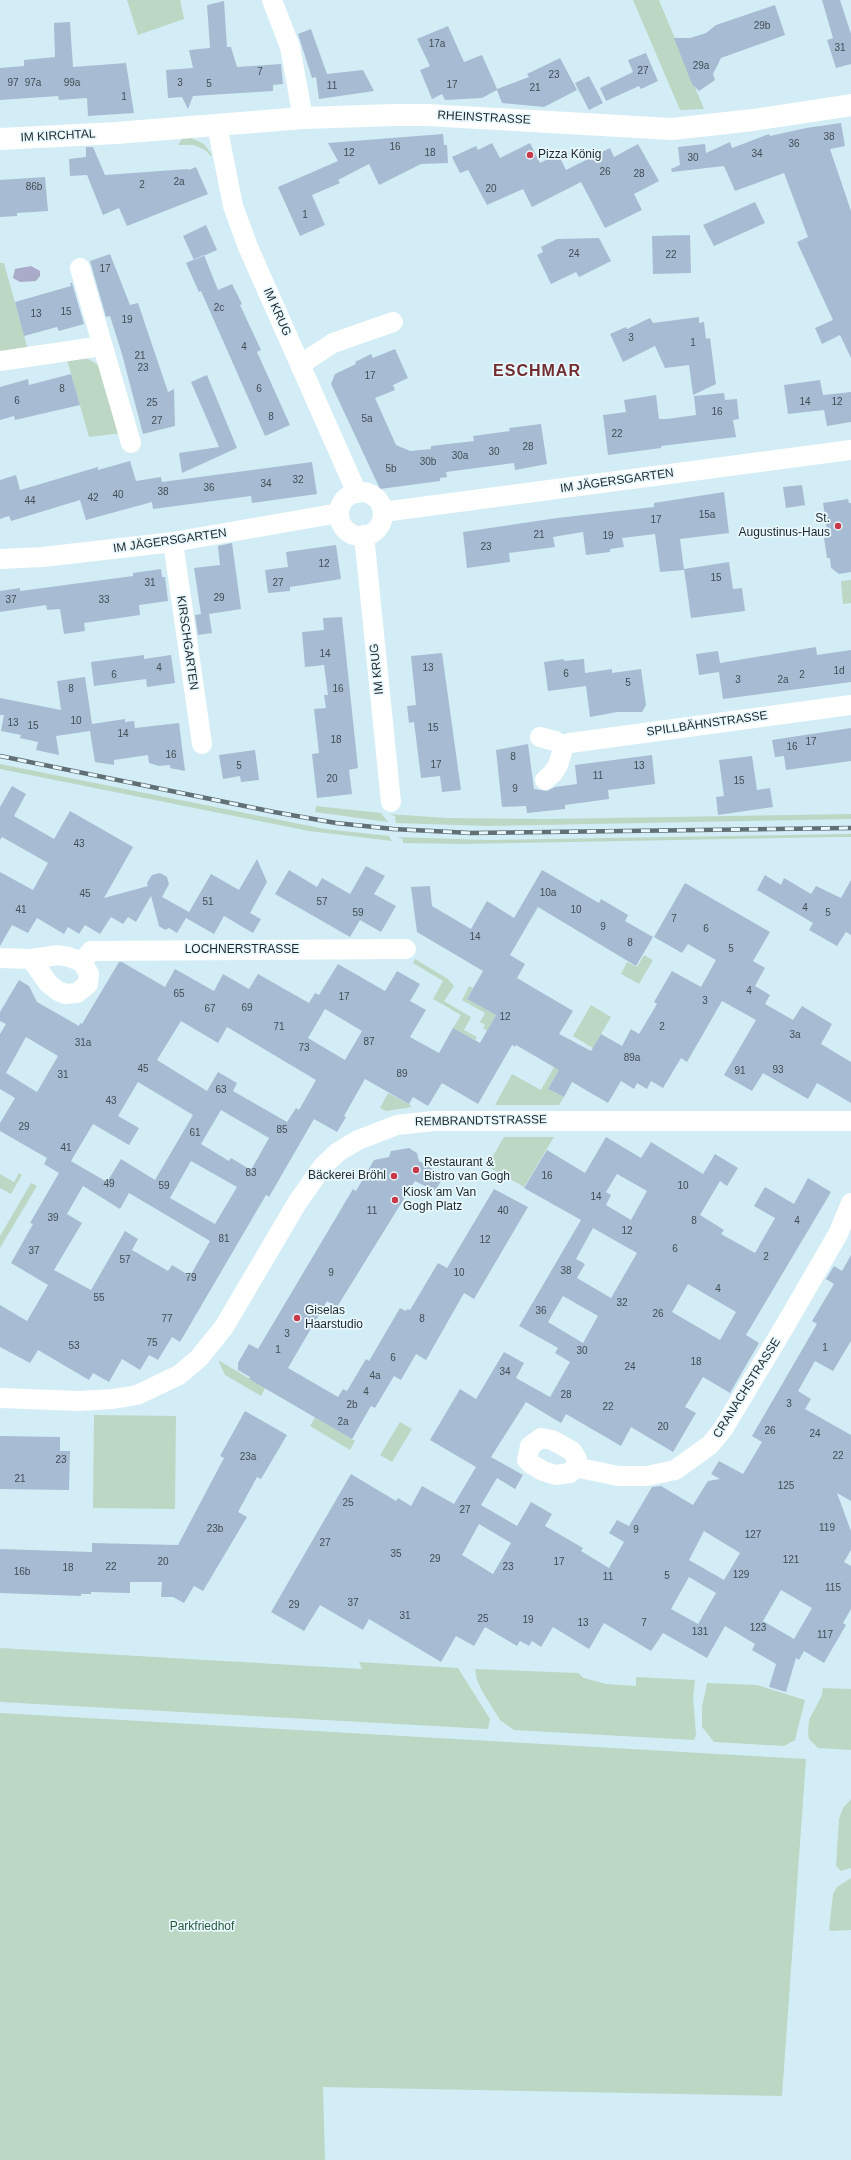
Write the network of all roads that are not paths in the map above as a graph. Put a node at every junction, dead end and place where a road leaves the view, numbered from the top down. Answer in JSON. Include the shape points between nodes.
{"nodes":[{"id":1,"x":272,"y":0,"type":"edge"},
{"id":2,"x":851,"y":105,"type":"edge"},
{"id":3,"x":303,"y":118,"type":"junction"},
{"id":4,"x":217,"y":125,"type":"junction"},
{"id":5,"x":116,"y":133,"type":"joint"},
{"id":6,"x":0,"y":138,"type":"edge"},
{"id":7,"x":80,"y":268,"type":"dead end"},
{"id":8,"x":393,"y":322,"type":"dead end"},
{"id":9,"x":102,"y":346,"type":"junction"},
{"id":10,"x":0,"y":361,"type":"edge"},
{"id":11,"x":301,"y":364,"type":"junction"},
{"id":12,"x":131,"y":443,"type":"dead end"},
{"id":13,"x":851,"y":450,"type":"edge"},
{"id":14,"x":357,"y":493,"type":"junction"},
{"id":15,"x":383,"y":512,"type":"junction"},
{"id":16,"x":339,"y":513,"type":"junction"},
{"id":17,"x":364,"y":536,"type":"junction"},
{"id":18,"x":173,"y":542,"type":"junction"},
{"id":19,"x":0,"y":558,"type":"edge"},
{"id":20,"x":851,"y":705,"type":"edge"},
{"id":21,"x":540,"y":737,"type":"dead end"},
{"id":22,"x":202,"y":744,"type":"dead end"},
{"id":23,"x":564,"y":746,"type":"junction"},
{"id":24,"x":545,"y":780,"type":"dead end"},
{"id":25,"x":391,"y":802,"type":"dead end"},
{"id":26,"x":406,"y":949,"type":"dead end"},
{"id":27,"x":0,"y":958,"type":"edge"},
{"id":28,"x":31,"y":959,"type":"junction"},
{"id":29,"x":82,"y":962,"type":"junction"},
{"id":30,"x":851,"y":1121,"type":"edge"},
{"id":31,"x":851,"y":1203,"type":"edge"},
{"id":32,"x":0,"y":1398,"type":"edge"},
{"id":33,"x":575,"y":1468,"type":"dead end"}],
"edges":[{"from":1,"to":3,"type":"street","via":[[290,47]]},
{"from":2,"to":3,"type":"street","name":"RHEINSTRASSE","via":[[672,129],[427,115]]},
{"from":3,"to":4,"type":"street","name":"RHEINSTRASSE"},
{"from":4,"to":5,"type":"street","name":"RHEINSTRASSE"},
{"from":4,"to":11,"type":"street","name":"IM KRUG","via":[[233,206],[251,254]]},
{"from":5,"to":6,"type":"street","name":"IM KIRCHTAL"},
{"from":7,"to":9,"type":"street"},
{"from":8,"to":11,"type":"street","via":[[333,343]]},
{"from":9,"to":10,"type":"street"},
{"from":9,"to":12,"type":"street"},
{"from":11,"to":14,"type":"street","name":"IM KRUG"},
{"from":13,"to":15,"type":"street","name":"IM JÄGERSGARTEN"},
{"from":14,"to":15,"type":"street","via":[[375,497]]},
{"from":14,"to":16,"type":"street","via":[[344,500]]},
{"from":15,"to":17,"type":"street","via":[[378,528]]},
{"from":16,"to":17,"type":"street","via":[[342,526],[346,530]]},
{"from":16,"to":18,"type":"street","name":"IM JÄGERSGARTEN"},
{"from":17,"to":25,"type":"street","name":"IM KRUG"},
{"from":18,"to":19,"type":"street","name":"IM JÄGERSGARTEN","via":[[43,557]]},
{"from":18,"to":22,"type":"street","name":"KIRSCHGARTEN"},
{"from":20,"to":23,"type":"street","name":"SPILLBÄHNSTRASSE","via":[[570,743]]},
{"from":21,"to":23,"type":"street"},
{"from":23,"to":24,"type":"street","via":[[558,765]]},
{"from":26,"to":29,"type":"street","name":"LOCHNERSTRASSE","via":[[91,951]]},
{"from":27,"to":28,"type":"street"},
{"from":28,"to":29,"type":"street","via":[[58,955]]},
{"from":28,"to":29,"type":"street","via":[[48,983],[66,994],[80,992],[88,984],[89,974]]},
{"from":30,"to":32,"type":"street","name":"REMBRANDTSTRASSE","via":[[434,1121],[397,1125],[358,1140],[338,1152],[323,1166],[296,1203],[224,1327],[199,1358],[179,1376],[137,1395],[113,1399],[79,1401]]},
{"from":31,"to":33,"type":"street","name":"CRANACHSTRASSE","via":[[838,1234],[786,1324],[724,1429],[710,1445],[675,1470],[647,1476],[618,1476]]}]}
